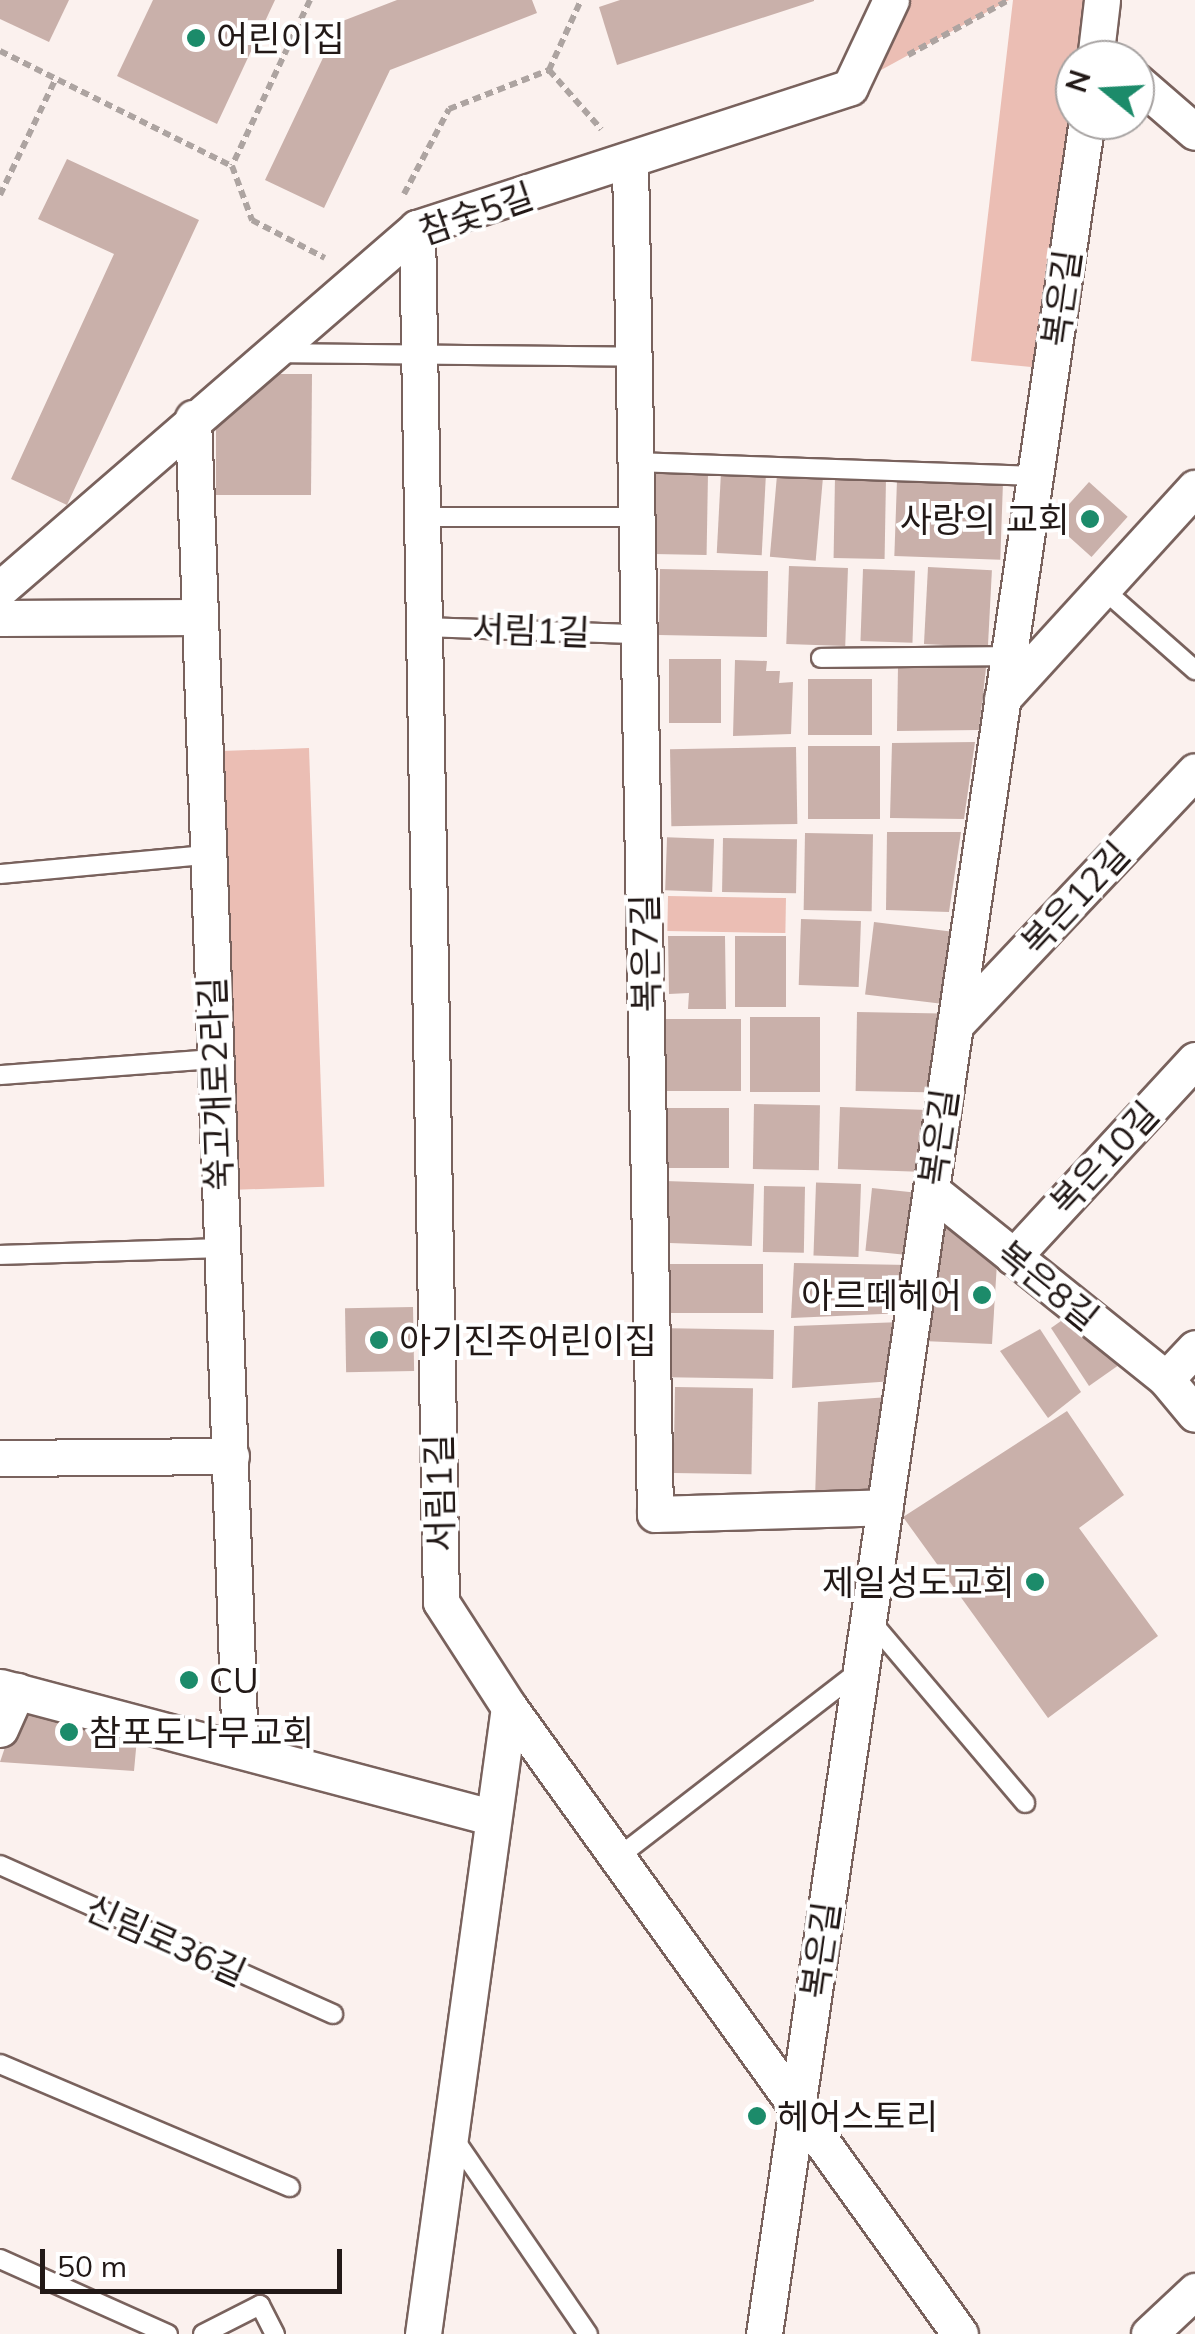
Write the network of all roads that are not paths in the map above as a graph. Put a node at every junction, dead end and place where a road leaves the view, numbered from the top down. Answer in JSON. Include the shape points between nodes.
{"nodes":[{"id":1,"x":892,"y":0,"type":"edge"},
{"id":2,"x":1102,"y":0,"type":"edge"},
{"id":3,"x":1101,"y":40,"type":"edge"},
{"id":4,"x":1155,"y":97,"type":"edge"},
{"id":5,"x":1195,"y":132,"type":"edge"},
{"id":6,"x":1083,"y":140,"type":"edge"},
{"id":7,"x":630,"y":163,"type":"junction"},
{"id":8,"x":406,"y":218,"type":"junction"},
{"id":9,"x":270,"y":353,"type":"junction"},
{"id":10,"x":419,"y":355,"type":"junction"},
{"id":11,"x":634,"y":357,"type":"junction"},
{"id":12,"x":194,"y":418,"type":"junction"},
{"id":13,"x":636,"y":462,"type":"junction"},
{"id":14,"x":1035,"y":476,"type":"junction"},
{"id":15,"x":1195,"y":488,"type":"edge"},
{"id":16,"x":422,"y":517,"type":"junction"},
{"id":17,"x":637,"y":517,"type":"junction"},
{"id":18,"x":0,"y":589,"type":"edge"},
{"id":19,"x":1103,"y":589,"type":"junction"},
{"id":20,"x":198,"y":617,"type":"junction"},
{"id":21,"x":0,"y":618,"type":"edge"},
{"id":22,"x":424,"y":627,"type":"junction"},
{"id":23,"x":639,"y":634,"type":"junction"},
{"id":24,"x":1008,"y":656,"type":"junction"},
{"id":25,"x":820,"y":658,"type":"dead end"},
{"id":26,"x":1195,"y":670,"type":"edge"},
{"id":27,"x":1002,"y":699,"type":"junction"},
{"id":28,"x":1195,"y":771,"type":"edge"},
{"id":29,"x":205,"y":855,"type":"junction"},
{"id":30,"x":0,"y":874,"type":"edge"},
{"id":31,"x":955,"y":1025,"type":"junction"},
{"id":32,"x":214,"y":1059,"type":"junction"},
{"id":33,"x":1195,"y":1060,"type":"edge"},
{"id":34,"x":0,"y":1076,"type":"edge"},
{"id":35,"x":931,"y":1190,"type":"junction"},
{"id":36,"x":222,"y":1248,"type":"junction"},
{"id":37,"x":0,"y":1255,"type":"edge"},
{"id":38,"x":1013,"y":1257,"type":"junction"},
{"id":39,"x":1195,"y":1348,"type":"edge"},
{"id":40,"x":1166,"y":1379,"type":"junction"},
{"id":41,"x":1195,"y":1414,"type":"edge"},
{"id":42,"x":231,"y":1456,"type":"junction"},
{"id":43,"x":0,"y":1458,"type":"edge"},
{"id":44,"x":885,"y":1507,"type":"junction"},
{"id":45,"x":868,"y":1618,"type":"junction"},
{"id":46,"x":861,"y":1670,"type":"junction"},
{"id":47,"x":8,"y":1689,"type":"edge"},
{"id":48,"x":509,"y":1707,"type":"junction"},
{"id":49,"x":0,"y":1730,"type":"edge"},
{"id":50,"x":240,"y":1750,"type":"junction"},
{"id":51,"x":1024,"y":1803,"type":"dead end"},
{"id":52,"x":490,"y":1816,"type":"junction"},
{"id":53,"x":617,"y":1858,"type":"junction"},
{"id":54,"x":0,"y":1865,"type":"edge"},
{"id":55,"x":332,"y":2014,"type":"dead end"},
{"id":56,"x":0,"y":2064,"type":"edge"},
{"id":57,"x":796,"y":2111,"type":"junction"},
{"id":58,"x":449,"y":2132,"type":"junction"},
{"id":59,"x":290,"y":2188,"type":"dead end"},
{"id":60,"x":0,"y":2259,"type":"edge"},
{"id":61,"x":1195,"y":2292,"type":"edge"},
{"id":62,"x":168,"y":2334,"type":"edge"},
{"id":63,"x":203,"y":2334,"type":"edge"},
{"id":64,"x":275,"y":2334,"type":"edge"},
{"id":65,"x":423,"y":2334,"type":"edge"},
{"id":66,"x":588,"y":2334,"type":"edge"},
{"id":67,"x":764,"y":2334,"type":"edge"},
{"id":68,"x":960,"y":2334,"type":"edge"},
{"id":69,"x":1148,"y":2334,"type":"edge"}],
"edges":[{"from":1,"to":7,"type":"street","name":"참숯5길","via":[[850,87]]},
{"from":2,"to":3,"type":"street"},
{"from":4,"to":5,"type":"street"},
{"from":6,"to":14,"type":"street","name":"복은길"},
{"from":7,"to":8,"type":"street","name":"참숯5길"},
{"from":7,"to":11,"type":"street","name":"복은7길"},
{"from":8,"to":9,"type":"street","name":"참숯5길","via":[[360,276]]},
{"from":8,"to":10,"type":"street","name":"서림1길"},
{"from":9,"to":10,"type":"lane"},
{"from":9,"to":12,"type":"street","name":"참숯5길"},
{"from":10,"to":11,"type":"lane"},
{"from":10,"to":16,"type":"street","name":"서림1길"},
{"from":11,"to":13,"type":"street","name":"복은7길"},
{"from":12,"to":18,"type":"street","name":"참숯5길"},
{"from":12,"to":20,"type":"street","name":"쑥고개로2라길"},
{"from":13,"to":14,"type":"lane"},
{"from":13,"to":17,"type":"street","name":"복은7길"},
{"from":14,"to":24,"type":"street","name":"복은길"},
{"from":15,"to":19,"type":"street"},
{"from":16,"to":17,"type":"lane"},
{"from":16,"to":22,"type":"street","name":"서림1길"},
{"from":17,"to":23,"type":"street","name":"복은7길"},
{"from":19,"to":26,"type":"lane"},
{"from":19,"to":27,"type":"street"},
{"from":20,"to":21,"type":"street"},
{"from":20,"to":29,"type":"street","name":"쑥고개로2라길"},
{"from":22,"to":23,"type":"lane","name":"서림1길"},
{"from":22,"to":48,"type":"street","name":"서림1길","via":[[441,1602]]},
{"from":23,"to":44,"type":"street","name":"복은7길","via":[[655,1514]]},
{"from":24,"to":25,"type":"lane"},
{"from":24,"to":27,"type":"street","name":"복은길"},
{"from":27,"to":31,"type":"street","name":"복은길"},
{"from":28,"to":31,"type":"street","name":"복은12길"},
{"from":29,"to":30,"type":"lane"},
{"from":29,"to":32,"type":"street","name":"쑥고개로2라길"},
{"from":31,"to":35,"type":"street","name":"복은길"},
{"from":32,"to":34,"type":"lane"},
{"from":32,"to":36,"type":"street","name":"쑥고개로2라길"},
{"from":33,"to":38,"type":"street","name":"복은10길"},
{"from":35,"to":38,"type":"street","name":"복은8길"},
{"from":35,"to":44,"type":"street","name":"복은길"},
{"from":36,"to":37,"type":"lane"},
{"from":36,"to":42,"type":"street","name":"쑥고개로2라길"},
{"from":38,"to":40,"type":"street","name":"복은8길"},
{"from":39,"to":40,"type":"street"},
{"from":40,"to":41,"type":"street","name":"복은8길"},
{"from":42,"to":43,"type":"street"},
{"from":42,"to":50,"type":"street","name":"쑥고개로2라길"},
{"from":44,"to":45,"type":"street","name":"복은길"},
{"from":45,"to":46,"type":"street","name":"복은길"},
{"from":45,"to":51,"type":"lane"},
{"from":46,"to":53,"type":"lane"},
{"from":46,"to":57,"type":"street","name":"복은길"},
{"from":47,"to":49,"type":"street"},
{"from":47,"to":50,"type":"street"},
{"from":48,"to":52,"type":"street"},
{"from":48,"to":53,"type":"street"},
{"from":50,"to":52,"type":"street"},
{"from":52,"to":58,"type":"street"},
{"from":53,"to":57,"type":"street"},
{"from":54,"to":55,"type":"lane","name":"신림로36길"},
{"from":56,"to":59,"type":"lane"},
{"from":57,"to":67,"type":"street","name":"복은길"},
{"from":57,"to":68,"type":"street"},
{"from":58,"to":65,"type":"street"},
{"from":58,"to":66,"type":"lane"},
{"from":60,"to":62,"type":"lane"},
{"from":61,"to":69,"type":"street"},
{"from":63,"to":64,"type":"lane","via":[[260,2305]]}]}
